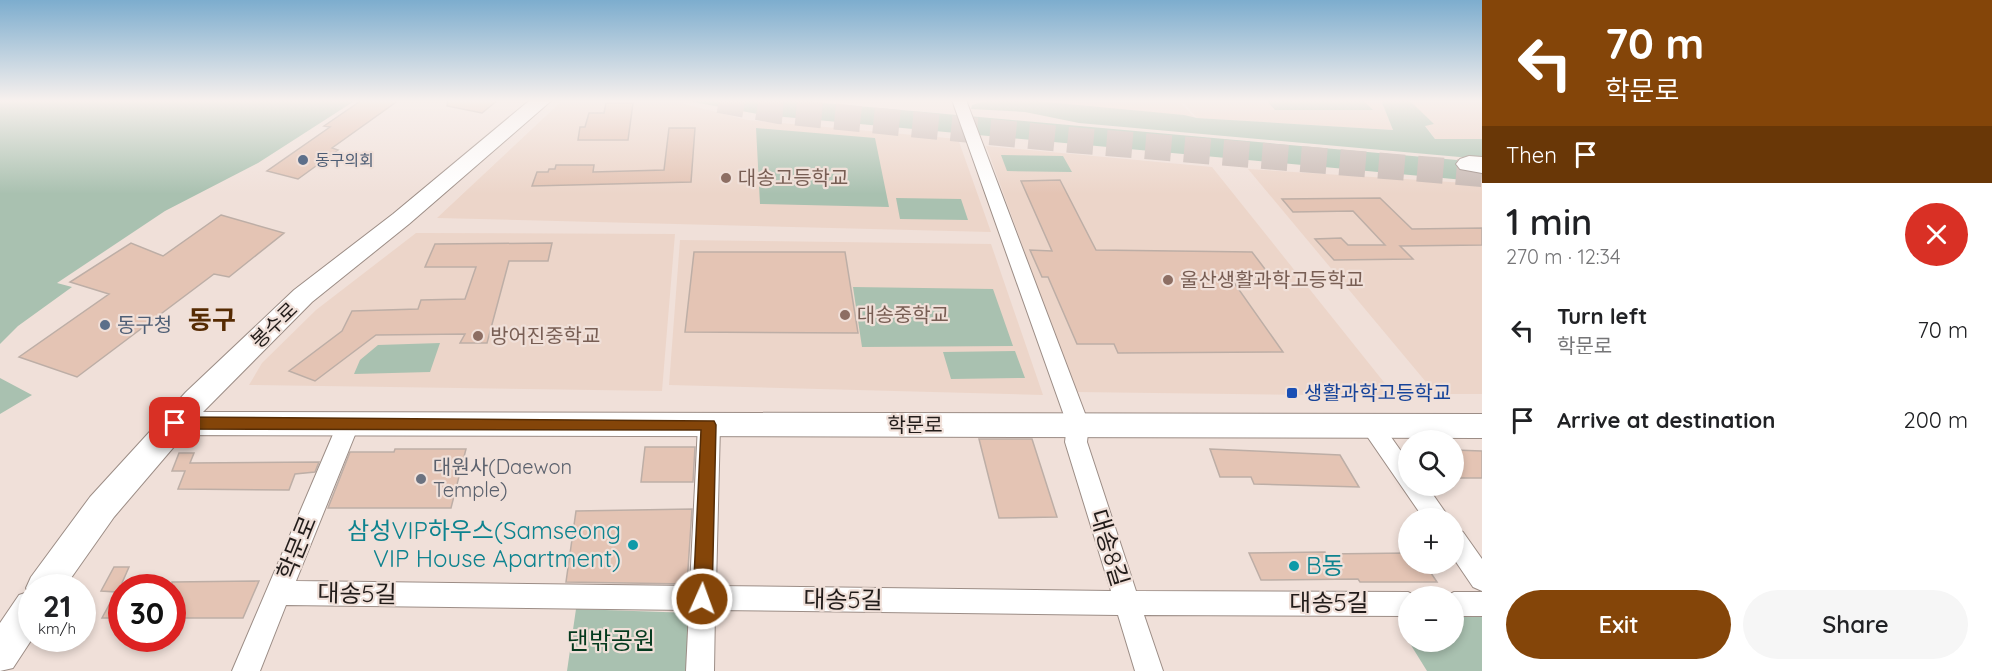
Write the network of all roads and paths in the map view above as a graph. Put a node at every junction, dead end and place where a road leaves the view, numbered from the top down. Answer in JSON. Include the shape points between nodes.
{"nodes":[{"id":1,"x":505,"y":131,"type":"edge"},
{"id":2,"x":971,"y":131,"type":"edge"},
{"id":3,"x":175,"y":423,"type":"junction"},
{"id":4,"x":1078,"y":424,"type":"junction"},
{"id":5,"x":348,"y":425,"type":"junction"},
{"id":6,"x":709,"y":425,"type":"junction"},
{"id":7,"x":1371,"y":426,"type":"junction"},
{"id":8,"x":1482,"y":426,"type":"edge"},
{"id":9,"x":1398,"y":464,"type":"edge"},
{"id":10,"x":1464,"y":554,"type":"edge"},
{"id":11,"x":54,"y":574,"type":"edge"},
{"id":12,"x":1482,"y":579,"type":"edge"},
{"id":13,"x":278,"y":593,"type":"junction"},
{"id":14,"x":702,"y":599,"type":"junction"},
{"id":15,"x":1125,"y":603,"type":"junction"},
{"id":16,"x":1398,"y":604,"type":"edge"},
{"id":17,"x":1464,"y":604,"type":"edge"},
{"id":18,"x":1482,"y":604,"type":"edge"},
{"id":19,"x":18,"y":628,"type":"edge"},
{"id":20,"x":0,"y":655,"type":"edge"},
{"id":21,"x":246,"y":671,"type":"edge"},
{"id":22,"x":700,"y":671,"type":"edge"},
{"id":23,"x":1149,"y":671,"type":"edge"}],
"edges":[{"from":1,"to":3,"type":"street","name":"봉수로","via":[[303,296]]},
{"from":2,"to":4,"type":"street","name":"대송8길"},
{"from":3,"to":5,"type":"street","name":"학문로"},
{"from":3,"to":11,"type":"street","name":"봉수로","via":[[102,507]]},
{"from":4,"to":6,"type":"street","name":"학문로"},
{"from":4,"to":7,"type":"street","name":"학문로"},
{"from":4,"to":15,"type":"street","name":"대송8길","via":[[1076,442]]},
{"from":5,"to":6,"type":"street","name":"학문로"},
{"from":5,"to":13,"type":"street","name":"학문로"},
{"from":6,"to":14,"type":"street"},
{"from":7,"to":8,"type":"street","name":"학문로"},
{"from":7,"to":9,"type":"street"},
{"from":10,"to":12,"type":"street"},
{"from":13,"to":14,"type":"street","name":"대송5길"},
{"from":13,"to":21,"type":"street","name":"학문로"},
{"from":14,"to":15,"type":"street","name":"대송5길"},
{"from":14,"to":22,"type":"street"},
{"from":15,"to":16,"type":"street","name":"대송5길"},
{"from":15,"to":23,"type":"street","name":"대송8길"},
{"from":17,"to":18,"type":"street"},
{"from":19,"to":20,"type":"street"}]}
